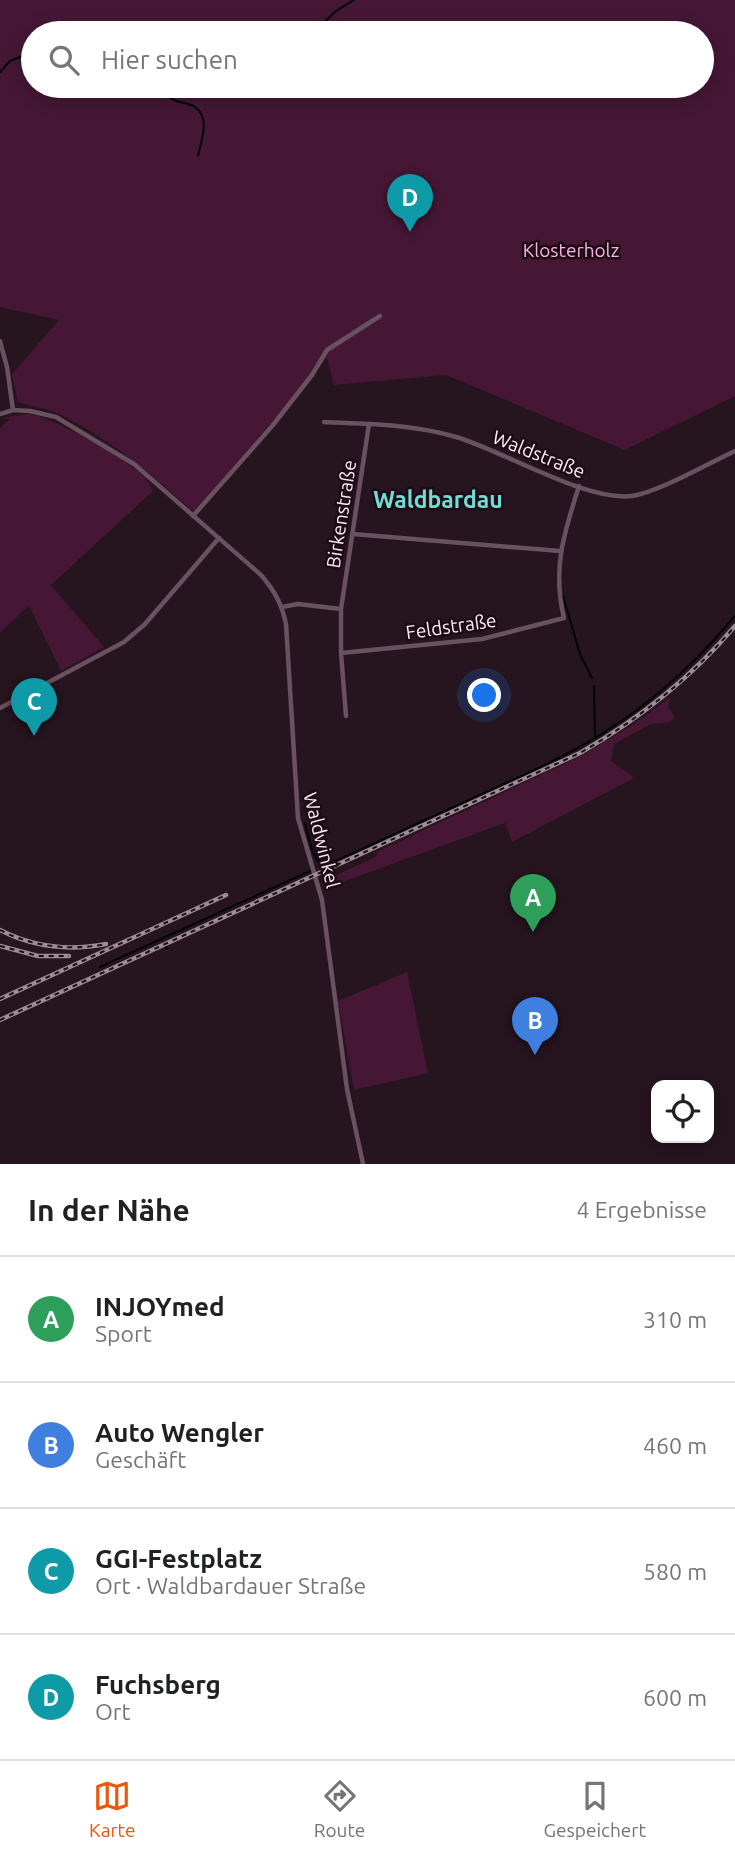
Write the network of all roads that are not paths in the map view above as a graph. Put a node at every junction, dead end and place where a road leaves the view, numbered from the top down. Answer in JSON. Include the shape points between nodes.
{"nodes":[{"id":1,"x":380,"y":316,"type":"dead end"},
{"id":2,"x":0,"y":341,"type":"edge"},
{"id":3,"x":13,"y":410,"type":"junction"},
{"id":4,"x":0,"y":414,"type":"edge"},
{"id":5,"x":324,"y":422,"type":"dead end"},
{"id":6,"x":369,"y":424,"type":"junction"},
{"id":7,"x":735,"y":451,"type":"edge"},
{"id":8,"x":579,"y":486,"type":"junction"},
{"id":9,"x":193,"y":516,"type":"junction"},
{"id":10,"x":352,"y":534,"type":"junction"},
{"id":11,"x":219,"y":538,"type":"junction"},
{"id":12,"x":560,"y":551,"type":"junction"},
{"id":13,"x":282,"y":607,"type":"junction"},
{"id":14,"x":341,"y":609,"type":"junction"},
{"id":15,"x":341,"y":653,"type":"junction"},
{"id":16,"x":0,"y":708,"type":"edge"},
{"id":17,"x":346,"y":716,"type":"dead end"},
{"id":18,"x":363,"y":1164,"type":"edge"}],
"edges":[{"from":1,"to":9,"type":"street","via":[[327,350],[273,425]]},
{"from":2,"to":3,"type":"street"},
{"from":3,"to":4,"type":"street"},
{"from":3,"to":9,"type":"street","name":"Waldwinkel","via":[[44,413],[64,422],[134,464]]},
{"from":5,"to":6,"type":"street","name":"Waldstraße"},
{"from":6,"to":8,"type":"street","name":"Waldstraße","via":[[454,436]]},
{"from":6,"to":10,"type":"street","name":"Birkenstraße"},
{"from":7,"to":8,"type":"street","name":"Waldstraße","via":[[638,495],[615,496]]},
{"from":8,"to":12,"type":"street"},
{"from":9,"to":11,"type":"street","name":"Waldwinkel"},
{"from":10,"to":12,"type":"street"},
{"from":10,"to":14,"type":"street","name":"Birkenstraße"},
{"from":11,"to":13,"type":"street","name":"Waldwinkel","via":[[272,587]]},
{"from":11,"to":16,"type":"street","via":[[124,642]]},
{"from":12,"to":15,"type":"street","name":"Feldstraße","via":[[558,584],[564,618],[482,639]]},
{"from":13,"to":14,"type":"street","via":[[298,604]]},
{"from":13,"to":18,"type":"street","name":"Waldwinkel","via":[[298,818],[322,900],[347,1089]]},
{"from":14,"to":15,"type":"street","name":"Birkenstraße"},
{"from":15,"to":17,"type":"street","name":"Birkenstraße"}]}
